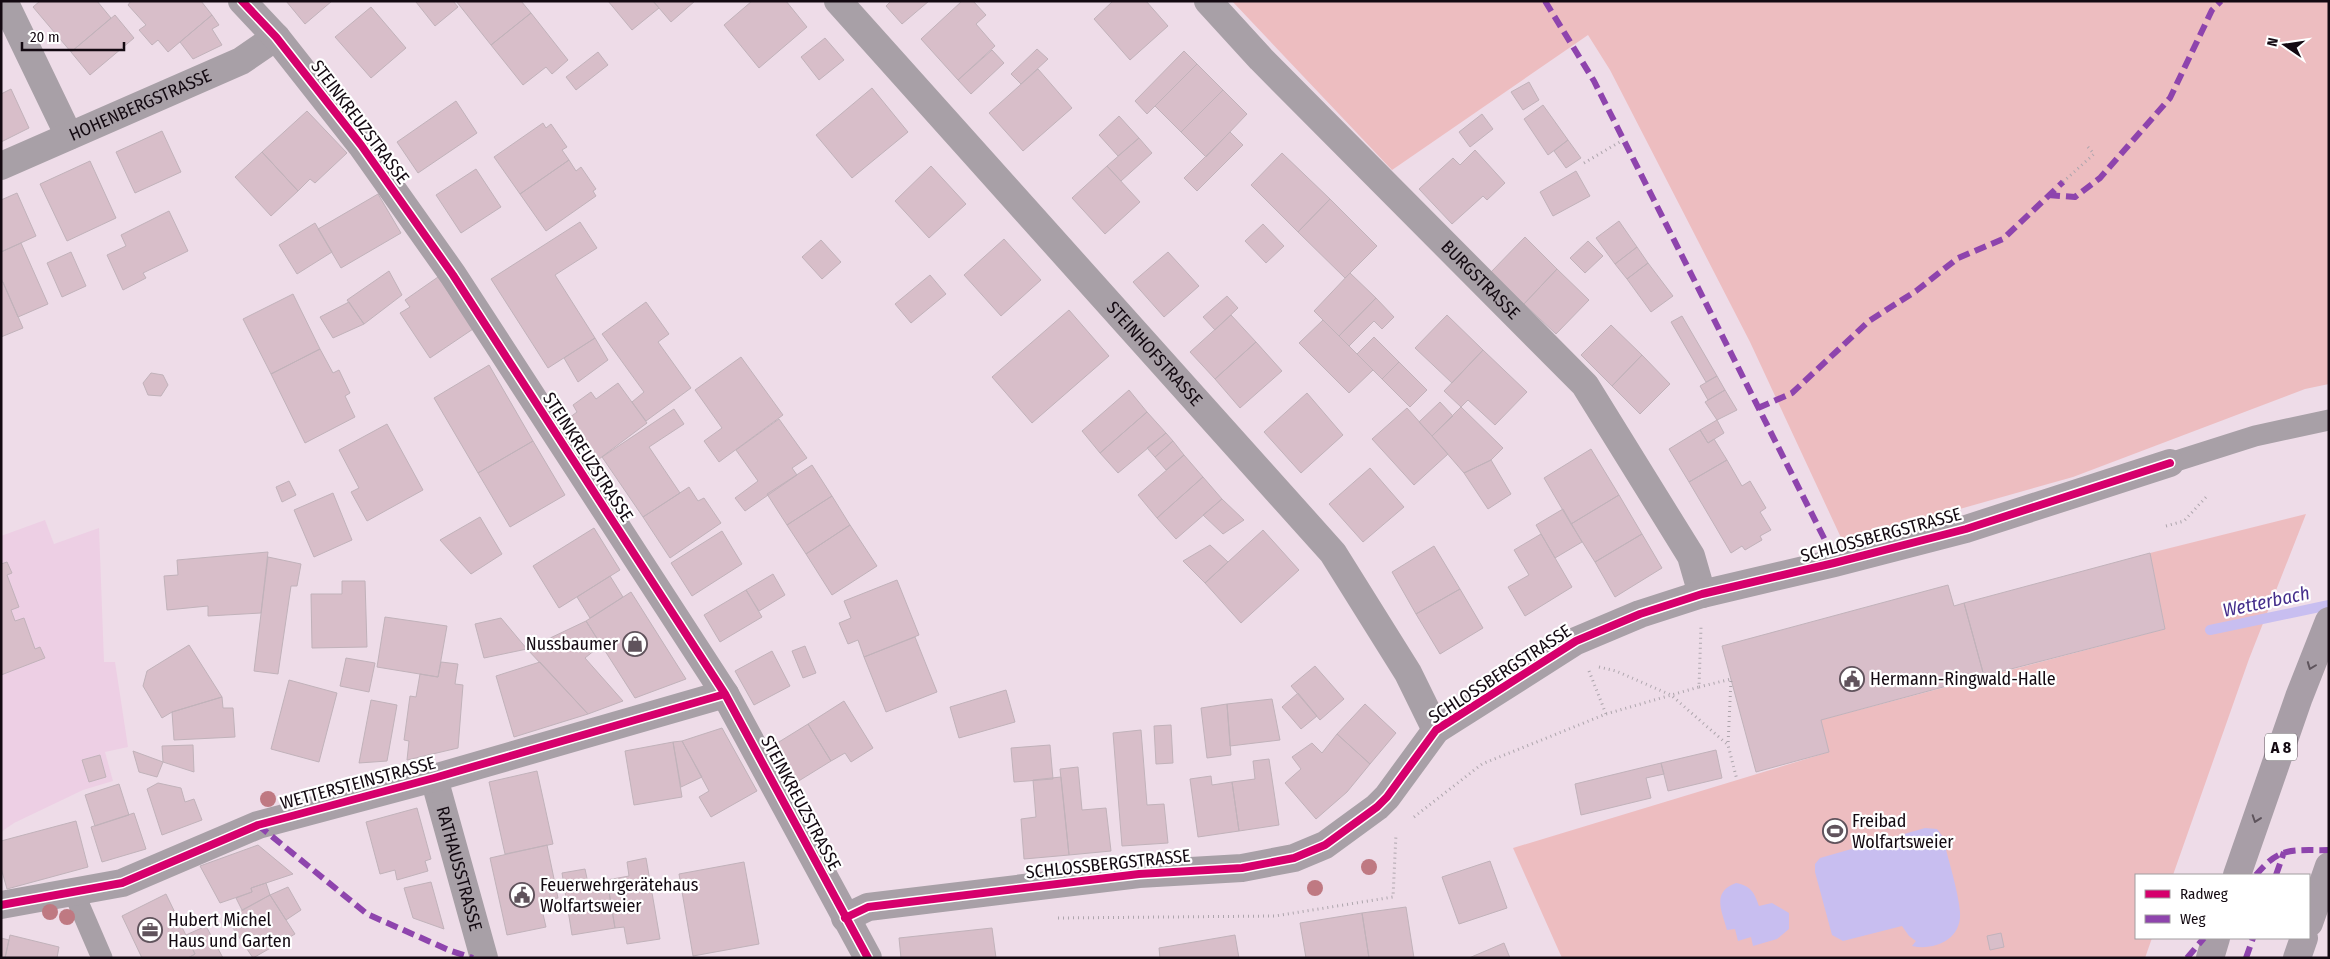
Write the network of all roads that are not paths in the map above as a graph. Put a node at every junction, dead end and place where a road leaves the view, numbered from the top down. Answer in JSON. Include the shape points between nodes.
{"nodes":[{"id":1,"x":4,"y":1,"type":"edge"},
{"id":2,"x":242,"y":1,"type":"edge"},
{"id":3,"x":838,"y":1,"type":"edge"},
{"id":4,"x":1208,"y":1,"type":"edge"},
{"id":5,"x":276,"y":37,"type":"junction"},
{"id":6,"x":69,"y":136,"type":"junction"},
{"id":7,"x":1,"y":166,"type":"edge"},
{"id":8,"x":2329,"y":420,"type":"edge"},
{"id":9,"x":2170,"y":463,"type":"joint"},
{"id":10,"x":1702,"y":594,"type":"junction"},
{"id":11,"x":2329,"y":621,"type":"edge"},
{"id":12,"x":725,"y":694,"type":"junction"},
{"id":13,"x":1436,"y":730,"type":"junction"},
{"id":14,"x":434,"y":778,"type":"junction"},
{"id":15,"x":2329,"y":866,"type":"edge"},
{"id":16,"x":2237,"y":874,"type":"edge"},
{"id":17,"x":74,"y":893,"type":"junction"},
{"id":18,"x":1,"y":905,"type":"edge"},
{"id":19,"x":845,"y":918,"type":"junction"},
{"id":20,"x":2310,"y":920,"type":"edge"},
{"id":21,"x":2216,"y":939,"type":"edge"},
{"id":22,"x":102,"y":958,"type":"edge"},
{"id":23,"x":484,"y":958,"type":"edge"},
{"id":24,"x":868,"y":958,"type":"edge"},
{"id":25,"x":2210,"y":958,"type":"edge"}],
"edges":[{"from":1,"to":6,"type":"street"},
{"from":2,"to":5,"type":"street","name":"STEINKREUZSTRASSE"},
{"from":3,"to":13,"type":"street","name":"STEINHOFSTRASSE","via":[[1333,553],[1408,673]]},
{"from":4,"to":10,"type":"street","name":"BURGSTRASSE","via":[[1268,66],[1585,385],[1691,556]]},
{"from":5,"to":6,"type":"street","name":"HOHENBERGSTRASSE","via":[[241,61]]},
{"from":5,"to":12,"type":"street","name":"STEINKREUZSTRASSE","via":[[361,145],[453,275]]},
{"from":6,"to":7,"type":"street","name":"HOHENBERGSTRASSE"},
{"from":8,"to":9,"type":"lane","via":[[2255,436]]},
{"from":9,"to":10,"type":"street","name":"SCHLOSSBERGSTRASSE","via":[[1966,529]]},
{"from":10,"to":13,"type":"street","name":"SCHLOSSBERGSTRASSE","via":[[1640,614],[1581,652]]},
{"from":11,"to":16,"type":"highway","number":"A 8","one_way":true,"via":[[2299,696]]},
{"from":12,"to":14,"type":"street","name":"WETTERSTEINSTRASSE"},
{"from":12,"to":19,"type":"street","name":"STEINKREUZSTRASSE"},
{"from":13,"to":19,"type":"street","name":"SCHLOSSBERGSTRASSE","via":[[1377,807],[1325,845],[1294,858],[1242,868],[1139,874],[868,907]]},
{"from":14,"to":17,"type":"street","name":"WETTERSTEINSTRASSE","via":[[258,825],[122,883]]},
{"from":14,"to":23,"type":"street","name":"RATHAUSSTRASSE"},
{"from":15,"to":20,"type":"highway"},
{"from":17,"to":18,"type":"street","name":"WETTERSTEINSTRASSE"},
{"from":17,"to":22,"type":"lane"},
{"from":19,"to":24,"type":"street","name":"STEINKREUZSTRASSE"},
{"from":21,"to":25,"type":"highway"}]}
